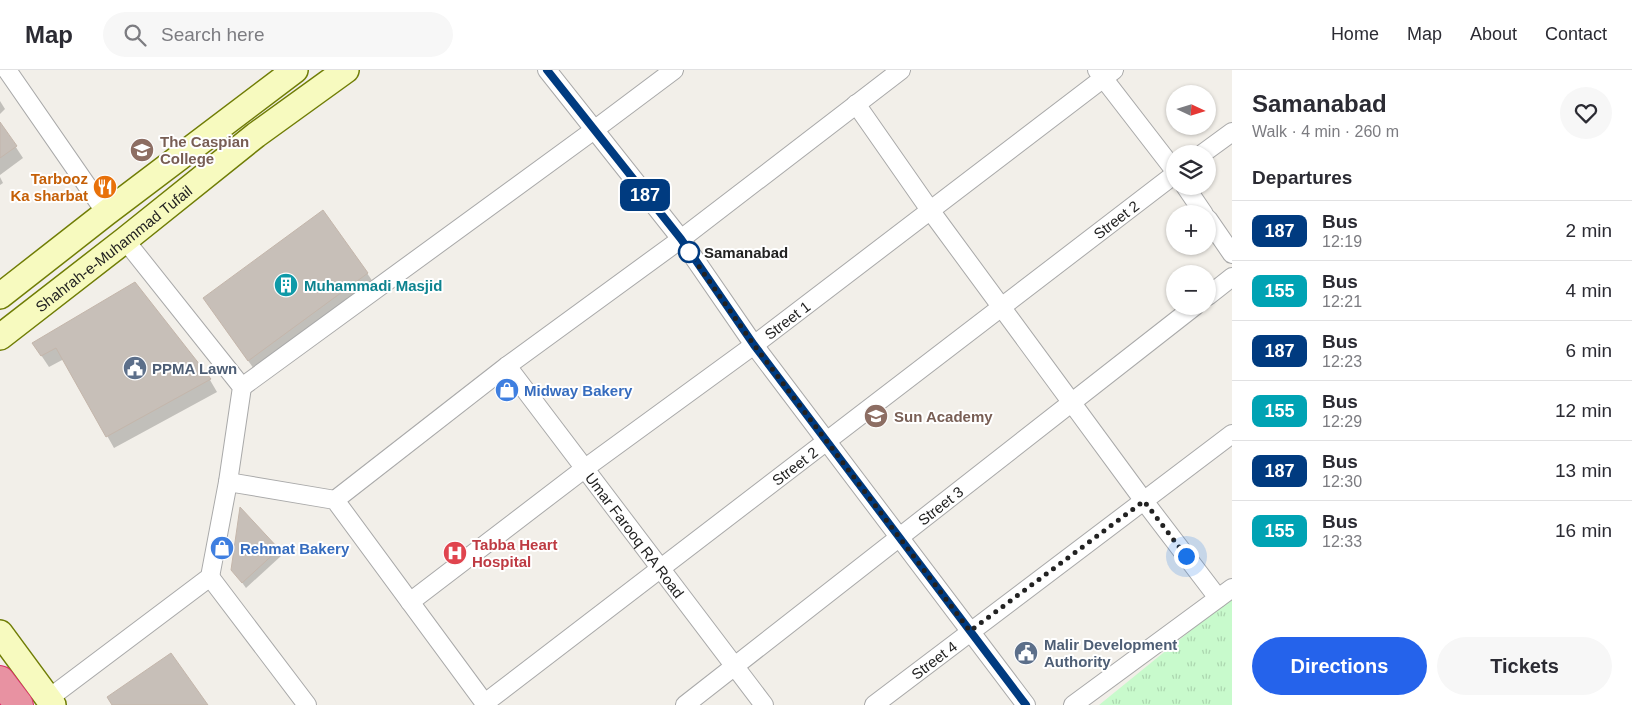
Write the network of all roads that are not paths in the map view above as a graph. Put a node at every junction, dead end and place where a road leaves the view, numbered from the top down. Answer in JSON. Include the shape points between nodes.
{"nodes":[{"id":1,"x":6,"y":70,"type":"edge"},
{"id":2,"x":295,"y":70,"type":"edge"},
{"id":3,"x":346,"y":70,"type":"edge"},
{"id":4,"x":547,"y":70,"type":"edge"},
{"id":5,"x":674,"y":70,"type":"edge"},
{"id":6,"x":901,"y":70,"type":"edge"},
{"id":7,"x":1105,"y":73,"type":"edge"},
{"id":8,"x":856,"y":104,"type":"junction"},
{"id":9,"x":594,"y":130,"type":"junction"},
{"id":10,"x":1232,"y":132,"type":"edge"},
{"id":11,"x":1214,"y":145,"type":"edge"},
{"id":12,"x":1166,"y":160,"type":"edge"},
{"id":13,"x":1166,"y":180,"type":"edge"},
{"id":14,"x":930,"y":210,"type":"junction"},
{"id":15,"x":106,"y":213,"type":"junction"},
{"id":16,"x":1216,"y":231,"type":"edge"},
{"id":17,"x":681,"y":239,"type":"junction"},
{"id":18,"x":125,"y":240,"type":"junction"},
{"id":19,"x":1232,"y":254,"type":"edge"},
{"id":20,"x":1232,"y":277,"type":"edge"},
{"id":21,"x":1216,"y":290,"type":"edge"},
{"id":22,"x":0,"y":296,"type":"edge"},
{"id":23,"x":1001,"y":306,"type":"junction"},
{"id":24,"x":1184,"y":315,"type":"edge"},
{"id":25,"x":0,"y":337,"type":"edge"},
{"id":26,"x":754,"y":345,"type":"junction"},
{"id":27,"x":508,"y":366,"type":"junction"},
{"id":28,"x":242,"y":387,"type":"junction"},
{"id":29,"x":1073,"y":402,"type":"junction"},
{"id":30,"x":1232,"y":434,"type":"edge"},
{"id":31,"x":826,"y":442,"type":"junction"},
{"id":32,"x":584,"y":469,"type":"junction"},
{"id":33,"x":228,"y":482,"type":"junction"},
{"id":34,"x":335,"y":500,"type":"junction"},
{"id":35,"x":1144,"y":501,"type":"junction"},
{"id":36,"x":900,"y":538,"type":"junction"},
{"id":37,"x":660,"y":568,"type":"junction"},
{"id":38,"x":210,"y":576,"type":"junction"},
{"id":39,"x":1225,"y":593,"type":"edge"},
{"id":40,"x":410,"y":602,"type":"junction"},
{"id":41,"x":970,"y":631,"type":"junction"},
{"id":42,"x":0,"y":633,"type":"edge"},
{"id":43,"x":734,"y":668,"type":"junction"},
{"id":44,"x":0,"y":680,"type":"edge"},
{"id":45,"x":51,"y":702,"type":"edge"},
{"id":46,"x":485,"y":704,"type":"edge"},
{"id":47,"x":19,"y":705,"type":"edge"},
{"id":48,"x":307,"y":705,"type":"edge"},
{"id":49,"x":685,"y":705,"type":"edge"},
{"id":50,"x":764,"y":705,"type":"edge"},
{"id":51,"x":874,"y":705,"type":"edge"},
{"id":52,"x":1026,"y":705,"type":"edge"},
{"id":53,"x":1073,"y":705,"type":"edge"}],
"edges":[{"from":1,"to":15,"type":"street"},
{"from":2,"to":15,"type":"main road","name":"Shahrah-e-Muhammad Tufail"},
{"from":3,"to":18,"type":"main road","name":"Shahrah-e-Muhammad Tufail","via":[[256,135]]},
{"from":4,"to":9,"type":"street"},
{"from":5,"to":9,"type":"street"},
{"from":6,"to":8,"type":"street"},
{"from":7,"to":12,"type":"street"},
{"from":7,"to":14,"type":"street","name":"Street 1"},
{"from":8,"to":14,"type":"street"},
{"from":8,"to":17,"type":"street"},
{"from":9,"to":17,"type":"street"},
{"from":9,"to":28,"type":"street"},
{"from":10,"to":11,"type":"street"},
{"from":13,"to":23,"type":"street","name":"Street 2"},
{"from":14,"to":23,"type":"street"},
{"from":14,"to":26,"type":"street","name":"Street 1"},
{"from":15,"to":22,"type":"main road","name":"Shahrah-e-Muhammad Tufail"},
{"from":16,"to":19,"type":"street"},
{"from":17,"to":26,"type":"street"},
{"from":17,"to":27,"type":"street"},
{"from":18,"to":25,"type":"main road","name":"Shahrah-e-Muhammad Tufail"},
{"from":18,"to":28,"type":"street"},
{"from":20,"to":21,"type":"street"},
{"from":23,"to":29,"type":"street"},
{"from":23,"to":31,"type":"street","name":"Street 2"},
{"from":24,"to":29,"type":"street","name":"Street 3"},
{"from":26,"to":31,"type":"street"},
{"from":26,"to":32,"type":"street","name":"Street 1"},
{"from":27,"to":32,"type":"street","name":"Umar Farooq RA Road"},
{"from":27,"to":34,"type":"street"},
{"from":28,"to":33,"type":"street"},
{"from":29,"to":35,"type":"street"},
{"from":29,"to":36,"type":"street","name":"Street 3"},
{"from":30,"to":35,"type":"street","name":"Street 4"},
{"from":31,"to":36,"type":"street"},
{"from":31,"to":37,"type":"street","name":"Street 2"},
{"from":32,"to":37,"type":"street","name":"Umar Farooq RA Road"},
{"from":32,"to":40,"type":"street","name":"Street 1"},
{"from":33,"to":34,"type":"street"},
{"from":33,"to":38,"type":"street"},
{"from":34,"to":40,"type":"street"},
{"from":35,"to":39,"type":"street"},
{"from":35,"to":41,"type":"street","name":"Street 4"},
{"from":36,"to":41,"type":"street"},
{"from":36,"to":43,"type":"street","name":"Street 3"},
{"from":37,"to":43,"type":"street","name":"Umar Farooq RA Road"},
{"from":37,"to":46,"type":"street","name":"Street 2"},
{"from":38,"to":45,"type":"street"},
{"from":38,"to":48,"type":"street"},
{"from":39,"to":53,"type":"street"},
{"from":40,"to":46,"type":"street"},
{"from":41,"to":51,"type":"street","name":"Street 4"},
{"from":41,"to":52,"type":"street"},
{"from":42,"to":45,"type":"main road"},
{"from":43,"to":49,"type":"street","name":"Street 3"},
{"from":43,"to":50,"type":"street","name":"Umar Farooq RA Road"},
{"from":44,"to":47,"type":"highway"}]}
